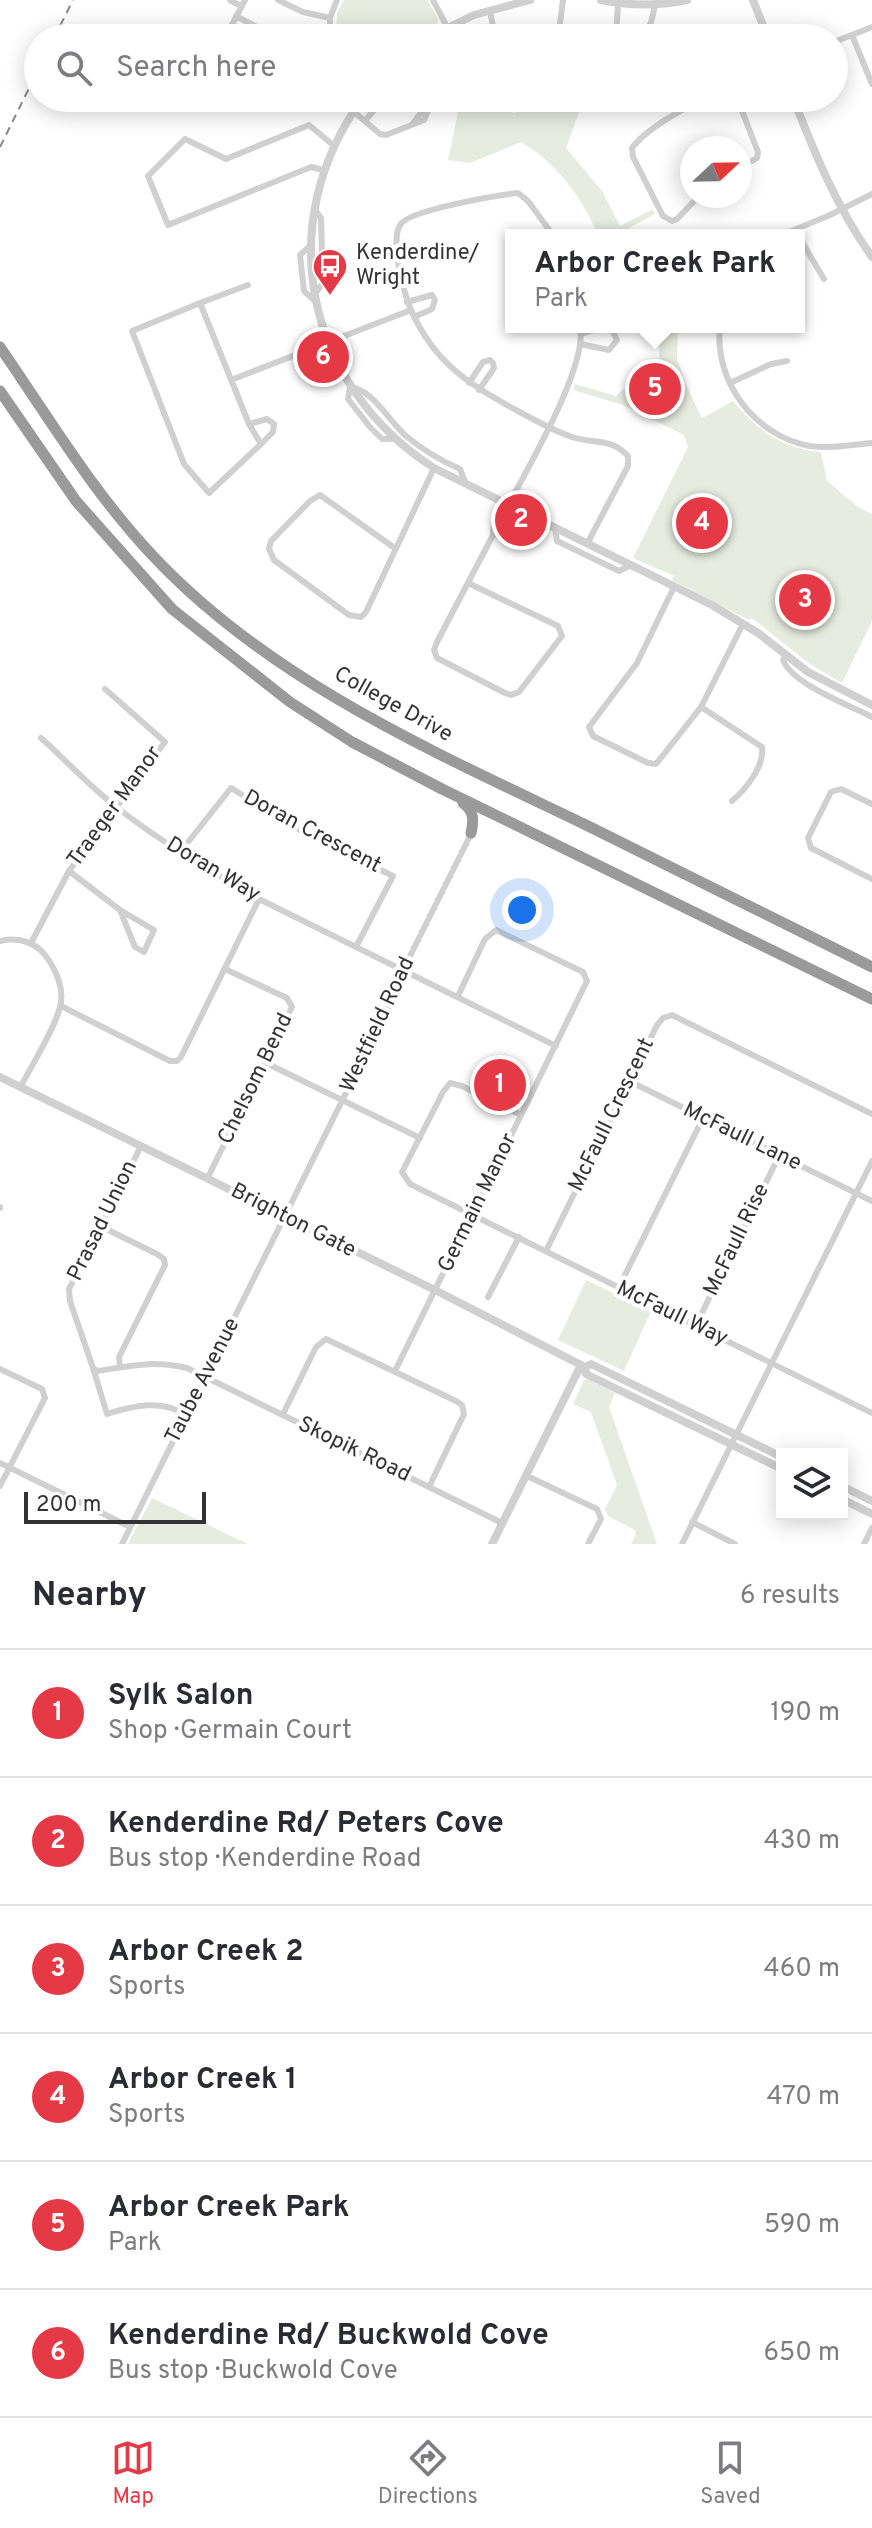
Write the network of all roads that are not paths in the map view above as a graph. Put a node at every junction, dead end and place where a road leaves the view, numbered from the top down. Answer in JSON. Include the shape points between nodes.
{"nodes":[{"id":1,"x":230,"y":0,"type":"edge"},
{"id":2,"x":278,"y":0,"type":"edge"},
{"id":3,"x":337,"y":0,"type":"edge"},
{"id":4,"x":433,"y":0,"type":"edge"},
{"id":5,"x":530,"y":0,"type":"edge"},
{"id":6,"x":563,"y":0,"type":"edge"},
{"id":7,"x":601,"y":0,"type":"edge"},
{"id":8,"x":687,"y":0,"type":"edge"},
{"id":9,"x":753,"y":0,"type":"edge"},
{"id":10,"x":516,"y":1,"type":"edge"},
{"id":11,"x":621,"y":2,"type":"edge"},
{"id":12,"x":243,"y":3,"type":"edge"},
{"id":13,"x":655,"y":5,"type":"junction"},
{"id":14,"x":489,"y":9,"type":"junction"},
{"id":15,"x":236,"y":16,"type":"junction"},
{"id":16,"x":330,"y":18,"type":"junction"},
{"id":17,"x":232,"y":24,"type":"edge"},
{"id":18,"x":251,"y":24,"type":"edge"},
{"id":19,"x":330,"y":24,"type":"edge"},
{"id":20,"x":445,"y":24,"type":"edge"},
{"id":21,"x":454,"y":24,"type":"edge"},
{"id":22,"x":492,"y":24,"type":"edge"},
{"id":23,"x":560,"y":24,"type":"edge"},
{"id":24,"x":618,"y":24,"type":"edge"},
{"id":25,"x":652,"y":24,"type":"edge"},
{"id":26,"x":762,"y":24,"type":"edge"},
{"id":27,"x":872,"y":27,"type":"edge"},
{"id":28,"x":852,"y":35,"type":"junction"},
{"id":29,"x":848,"y":37,"type":"edge"},
{"id":30,"x":872,"y":84,"type":"edge"},
{"id":31,"x":352,"y":112,"type":"edge"},
{"id":32,"x":354,"y":112,"type":"edge"},
{"id":33,"x":372,"y":112,"type":"edge"},
{"id":34,"x":428,"y":112,"type":"edge"},
{"id":35,"x":679,"y":112,"type":"edge"},
{"id":36,"x":742,"y":112,"type":"edge"},
{"id":37,"x":799,"y":112,"type":"edge"},
{"id":38,"x":365,"y":121,"type":"junction"},
{"id":39,"x":752,"y":136,"type":"edge"},
{"id":40,"x":752,"y":137,"type":"edge"},
{"id":41,"x":623,"y":138,"type":"dead end"},
{"id":42,"x":333,"y":145,"type":"junction"},
{"id":43,"x":633,"y":145,"type":"junction"},
{"id":44,"x":752,"y":161,"type":"edge"},
{"id":45,"x":323,"y":170,"type":"junction"},
{"id":46,"x":872,"y":194,"type":"edge"},
{"id":47,"x":688,"y":208,"type":"edge"},
{"id":48,"x":315,"y":210,"type":"junction"},
{"id":49,"x":841,"y":210,"type":"junction"},
{"id":50,"x":549,"y":229,"type":"edge"},
{"id":51,"x":805,"y":230,"type":"edge"},
{"id":52,"x":805,"y":247,"type":"edge"},
{"id":53,"x":872,"y":257,"type":"edge"},
{"id":54,"x":824,"y":279,"type":"dead end"},
{"id":55,"x":248,"y":285,"type":"dead end"},
{"id":56,"x":315,"y":298,"type":"junction"},
{"id":57,"x":407,"y":302,"type":"junction"},
{"id":58,"x":200,"y":303,"type":"junction"},
{"id":59,"x":412,"y":314,"type":"junction"},
{"id":60,"x":580,"y":333,"type":"edge"},
{"id":61,"x":615,"y":333,"type":"edge"},
{"id":62,"x":720,"y":333,"type":"edge"},
{"id":63,"x":328,"y":343,"type":"junction"},
{"id":64,"x":580,"y":344,"type":"junction"},
{"id":65,"x":0,"y":347,"type":"edge"},
{"id":66,"x":787,"y":361,"type":"dead end"},
{"id":67,"x":231,"y":380,"type":"junction"},
{"id":68,"x":469,"y":383,"type":"junction"},
{"id":69,"x":730,"y":383,"type":"junction"},
{"id":70,"x":350,"y":387,"type":"junction"},
{"id":71,"x":479,"y":390,"type":"junction"},
{"id":72,"x":0,"y":391,"type":"edge"},
{"id":73,"x":249,"y":424,"type":"junction"},
{"id":74,"x":548,"y":427,"type":"junction"},
{"id":75,"x":872,"y":443,"type":"edge"},
{"id":76,"x":261,"y":444,"type":"junction"},
{"id":77,"x":434,"y":468,"type":"junction"},
{"id":78,"x":466,"y":484,"type":"junction"},
{"id":79,"x":509,"y":504,"type":"junction"},
{"id":80,"x":555,"y":528,"type":"junction"},
{"id":81,"x":587,"y":544,"type":"junction"},
{"id":82,"x":396,"y":549,"type":"junction"},
{"id":83,"x":631,"y":565,"type":"junction"},
{"id":84,"x":468,"y":583,"type":"junction"},
{"id":85,"x":674,"y":587,"type":"junction"},
{"id":86,"x":743,"y":624,"type":"junction"},
{"id":87,"x":786,"y":656,"type":"junction"},
{"id":88,"x":105,"y":689,"type":"dead end"},
{"id":89,"x":871,"y":703,"type":"edge"},
{"id":90,"x":701,"y":707,"type":"junction"},
{"id":91,"x":872,"y":717,"type":"edge"},
{"id":92,"x":41,"y":738,"type":"dead end"},
{"id":93,"x":442,"y":789,"type":"junction"},
{"id":94,"x":732,"y":801,"type":"dead end"},
{"id":95,"x":872,"y":804,"type":"edge"},
{"id":96,"x":115,"y":807,"type":"junction"},
{"id":97,"x":471,"y":833,"type":"joint"},
{"id":98,"x":181,"y":851,"type":"junction"},
{"id":99,"x":69,"y":871,"type":"junction"},
{"id":100,"x":872,"y":879,"type":"edge"},
{"id":101,"x":259,"y":899,"type":"junction"},
{"id":102,"x":120,"y":910,"type":"junction"},
{"id":103,"x":0,"y":941,"type":"edge"},
{"id":104,"x":31,"y":943,"type":"junction"},
{"id":105,"x":356,"y":947,"type":"junction"},
{"id":106,"x":872,"y":964,"type":"edge"},
{"id":107,"x":225,"y":969,"type":"junction"},
{"id":108,"x":406,"y":972,"type":"junction"},
{"id":109,"x":458,"y":996,"type":"junction"},
{"id":110,"x":872,"y":999,"type":"edge"},
{"id":111,"x":61,"y":1006,"type":"junction"},
{"id":112,"x":556,"y":1046,"type":"junction"},
{"id":113,"x":266,"y":1063,"type":"junction"},
{"id":114,"x":0,"y":1077,"type":"edge"},
{"id":115,"x":629,"y":1081,"type":"junction"},
{"id":116,"x":21,"y":1086,"type":"junction"},
{"id":117,"x":343,"y":1100,"type":"junction"},
{"id":118,"x":872,"y":1114,"type":"edge"},
{"id":119,"x":521,"y":1115,"type":"junction"},
{"id":120,"x":703,"y":1118,"type":"junction"},
{"id":121,"x":420,"y":1138,"type":"junction"},
{"id":122,"x":141,"y":1146,"type":"junction"},
{"id":123,"x":779,"y":1156,"type":"junction"},
{"id":124,"x":872,"y":1161,"type":"edge"},
{"id":125,"x":207,"y":1179,"type":"junction"},
{"id":126,"x":856,"y":1193,"type":"junction"},
{"id":127,"x":872,"y":1201,"type":"edge"},
{"id":128,"x":472,"y":1214,"type":"junction"},
{"id":129,"x":284,"y":1218,"type":"junction"},
{"id":130,"x":100,"y":1226,"type":"junction"},
{"id":131,"x":519,"y":1237,"type":"junction"},
{"id":132,"x":546,"y":1251,"type":"junction"},
{"id":133,"x":619,"y":1287,"type":"junction"},
{"id":134,"x":435,"y":1290,"type":"junction"},
{"id":135,"x":488,"y":1297,"type":"dead end"},
{"id":136,"x":696,"y":1325,"type":"junction"},
{"id":137,"x":771,"y":1363,"type":"junction"},
{"id":138,"x":120,"y":1366,"type":"junction"},
{"id":139,"x":583,"y":1366,"type":"junction"},
{"id":140,"x":93,"y":1368,"type":"junction"},
{"id":141,"x":0,"y":1369,"type":"edge"},
{"id":142,"x":395,"y":1371,"type":"junction"},
{"id":143,"x":206,"y":1377,"type":"junction"},
{"id":144,"x":872,"y":1413,"type":"edge"},
{"id":145,"x":283,"y":1414,"type":"junction"},
{"id":146,"x":187,"y":1416,"type":"junction"},
{"id":147,"x":733,"y":1439,"type":"junction"},
{"id":148,"x":776,"y":1455,"type":"edge"},
{"id":149,"x":0,"y":1463,"type":"edge"},
{"id":150,"x":776,"y":1465,"type":"edge"},
{"id":151,"x":9,"y":1468,"type":"junction"},
{"id":152,"x":527,"y":1476,"type":"junction"},
{"id":153,"x":0,"y":1486,"type":"edge"},
{"id":154,"x":429,"y":1487,"type":"junction"},
{"id":155,"x":848,"y":1489,"type":"edge"},
{"id":156,"x":872,"y":1501,"type":"edge"},
{"id":157,"x":848,"y":1502,"type":"edge"},
{"id":158,"x":872,"y":1514,"type":"edge"},
{"id":159,"x":692,"y":1522,"type":"junction"},
{"id":160,"x":502,"y":1523,"type":"junction"},
{"id":161,"x":130,"y":1527,"type":"junction"},
{"id":162,"x":872,"y":1528,"type":"edge"},
{"id":163,"x":122,"y":1544,"type":"edge"},
{"id":164,"x":492,"y":1544,"type":"edge"},
{"id":165,"x":588,"y":1544,"type":"edge"},
{"id":166,"x":682,"y":1544,"type":"edge"},
{"id":167,"x":735,"y":1544,"type":"edge"},
{"id":168,"x":864,"y":1544,"type":"edge"}],
"edges":[{"from":1,"to":12,"type":"street"},
{"from":2,"to":16,"type":"street"},
{"from":3,"to":16,"type":"street"},
{"from":4,"to":20,"type":"street"},
{"from":5,"to":10,"type":"street"},
{"from":6,"to":23,"type":"street"},
{"from":7,"to":11,"type":"street"},
{"from":8,"to":13,"type":"street"},
{"from":9,"to":26,"type":"street"},
{"from":10,"to":14,"type":"street"},
{"from":11,"to":13,"type":"street"},
{"from":11,"to":24,"type":"street"},
{"from":12,"to":15,"type":"street"},
{"from":13,"to":25,"type":"street"},
{"from":14,"to":21,"type":"street"},
{"from":14,"to":22,"type":"street"},
{"from":15,"to":17,"type":"street"},
{"from":15,"to":18,"type":"street"},
{"from":16,"to":19,"type":"street"},
{"from":27,"to":28,"type":"street"},
{"from":28,"to":29,"type":"street"},
{"from":28,"to":30,"type":"street"},
{"from":31,"to":42,"type":"street"},
{"from":32,"to":38,"type":"street"},
{"from":33,"to":38,"type":"street"},
{"from":34,"to":38,"type":"street","via":[[424,120],[386,135]]},
{"from":35,"to":43,"type":"street"},
{"from":36,"to":39,"type":"street"},
{"from":37,"to":49,"type":"street"},
{"from":40,"to":44,"type":"street","via":[[758,152]]},
{"from":41,"to":43,"type":"street"},
{"from":42,"to":45,"type":"street"},
{"from":42,"to":45,"type":"street","via":[[309,125],[226,159],[185,139],[148,176],[168,225],[311,167]]},
{"from":43,"to":47,"type":"street","via":[[633,157],[663,216],[672,221]]},
{"from":45,"to":48,"type":"street"},
{"from":46,"to":49,"type":"street"},
{"from":48,"to":56,"type":"street"},
{"from":48,"to":56,"type":"street","via":[[321,218],[323,283]]},
{"from":49,"to":51,"type":"street"},
{"from":49,"to":53,"type":"street"},
{"from":50,"to":57,"type":"street","via":[[518,193],[441,207],[405,221],[399,228],[398,250]]},
{"from":52,"to":54,"type":"street"},
{"from":55,"to":58,"type":"street"},
{"from":56,"to":63,"type":"street"},
{"from":57,"to":59,"type":"street"},
{"from":57,"to":59,"type":"street","via":[[426,295],[435,300],[432,309]]},
{"from":58,"to":67,"type":"street"},
{"from":58,"to":76,"type":"street","via":[[132,331],[184,464],[209,493]]},
{"from":59,"to":63,"type":"street"},
{"from":59,"to":68,"type":"street","via":[[438,354]]},
{"from":60,"to":64,"type":"street"},
{"from":61,"to":64,"type":"street","via":[[617,340],[609,350]]},
{"from":62,"to":69,"type":"street"},
{"from":63,"to":67,"type":"street"},
{"from":63,"to":70,"type":"street"},
{"from":64,"to":74,"type":"street"},
{"from":65,"to":106,"type":"highway","name":"College Drive","via":[[121,520],[229,626],[381,723]]},
{"from":66,"to":69,"type":"street"},
{"from":67,"to":73,"type":"street"},
{"from":68,"to":71,"type":"street"},
{"from":68,"to":71,"type":"street","via":[[490,360],[494,368]]},
{"from":69,"to":75,"type":"street","via":[[756,419],[786,438],[822,447]]},
{"from":70,"to":77,"type":"street","via":[[395,439]]},
{"from":70,"to":78,"type":"street","via":[[366,391],[405,435],[460,469]]},
{"from":71,"to":74,"type":"street"},
{"from":72,"to":93,"type":"highway","via":[[76,501],[172,609],[290,702]]},
{"from":73,"to":76,"type":"street"},
{"from":73,"to":76,"type":"street","via":[[267,419],[274,424]]},
{"from":74,"to":79,"type":"street"},
{"from":74,"to":81,"type":"street","via":[[575,438],[600,439],[628,456],[628,466]]},
{"from":77,"to":78,"type":"street"},
{"from":77,"to":82,"type":"street"},
{"from":78,"to":79,"type":"street"},
{"from":79,"to":80,"type":"street"},
{"from":79,"to":84,"type":"street","via":[[501,530],[493,535]]},
{"from":80,"to":81,"type":"street"},
{"from":80,"to":83,"type":"street","via":[[557,541],[619,571]]},
{"from":81,"to":83,"type":"street"},
{"from":82,"to":82,"type":"street","via":[[361,617],[349,615],[274,560],[269,549],[271,541],[320,495]]},
{"from":83,"to":85,"type":"street"},
{"from":84,"to":84,"type":"street","via":[[437,642],[437,658],[505,693],[519,692],[562,631]]},
{"from":85,"to":86,"type":"street"},
{"from":85,"to":90,"type":"street","via":[[637,663],[589,727],[593,736],[656,764]]},
{"from":86,"to":87,"type":"street"},
{"from":86,"to":90,"type":"street"},
{"from":87,"to":89,"type":"street"},
{"from":87,"to":91,"type":"street","via":[[786,669],[807,684]]},
{"from":88,"to":96,"type":"street","name":"Traeger Manor","via":[[165,742]]},
{"from":90,"to":94,"type":"street","via":[[762,747],[745,789]]},
{"from":92,"to":96,"type":"street","name":"Doran Way"},
{"from":93,"to":97,"type":"highway","via":[[471,811]]},
{"from":93,"to":110,"type":"highway"},
{"from":95,"to":100,"type":"street","via":[[841,789],[831,792],[808,838],[811,848]]},
{"from":96,"to":98,"type":"street","name":"Doran Way"},
{"from":96,"to":99,"type":"street","name":"Traeger Manor"},
{"from":97,"to":108,"type":"street","name":"Westfield Road"},
{"from":98,"to":101,"type":"street","name":"Doran Way"},
{"from":98,"to":105,"type":"street","name":"Doran Crescent","via":[[231,788],[303,832],[393,876]]},
{"from":99,"to":102,"type":"street"},
{"from":99,"to":104,"type":"street","name":"Traeger Manor"},
{"from":101,"to":105,"type":"street","name":"Doran Way"},
{"from":101,"to":107,"type":"street"},
{"from":102,"to":102,"type":"street","via":[[135,947],[144,952],[154,930]]},
{"from":103,"to":104,"type":"street"},
{"from":104,"to":111,"type":"street","via":[[54,968]]},
{"from":105,"to":108,"type":"street","name":"Doran Way"},
{"from":107,"to":111,"type":"street","via":[[177,1061]]},
{"from":107,"to":113,"type":"street","name":"Chelsom Bend","via":[[290,1002],[291,1013]]},
{"from":108,"to":109,"type":"street","name":"Doran Way"},
{"from":108,"to":117,"type":"street","name":"Westfield Road"},
{"from":109,"to":112,"type":"street","name":"Doran Way"},
{"from":109,"to":112,"type":"street","name":"Germain Manor","via":[[485,939],[496,930],[583,972],[586,986]]},
{"from":111,"to":116,"type":"street"},
{"from":112,"to":119,"type":"street","name":"Germain Manor"},
{"from":113,"to":117,"type":"street"},
{"from":113,"to":125,"type":"street","name":"Chelsom Bend"},
{"from":114,"to":116,"type":"street","name":"Brighton Gate"},
{"from":115,"to":118,"type":"street","name":"McFaull Crescent","via":[[660,1021],[672,1015]]},
{"from":115,"to":120,"type":"street","name":"McFaull Lane"},
{"from":115,"to":132,"type":"street","name":"McFaull Crescent"},
{"from":116,"to":122,"type":"street","name":"Brighton Gate"},
{"from":117,"to":121,"type":"street"},
{"from":117,"to":129,"type":"street","name":"Westfield Road"},
{"from":119,"to":121,"type":"street","via":[[450,1083]]},
{"from":119,"to":128,"type":"street","name":"Germain Manor"},
{"from":120,"to":123,"type":"street","name":"McFaull Lane"},
{"from":120,"to":133,"type":"street"},
{"from":121,"to":128,"type":"street","name":"McFaull Way","via":[[402,1172],[404,1178]]},
{"from":122,"to":125,"type":"street","name":"Brighton Gate"},
{"from":122,"to":130,"type":"street","name":"Prasad Union"},
{"from":123,"to":126,"type":"street","name":"McFaull Lane"},
{"from":123,"to":136,"type":"street","name":"McFaull Rise"},
{"from":124,"to":126,"type":"street"},
{"from":125,"to":129,"type":"street","name":"Brighton Gate"},
{"from":126,"to":127,"type":"street","name":"McFaull Lane"},
{"from":126,"to":137,"type":"street"},
{"from":128,"to":131,"type":"street","name":"McFaull Way"},
{"from":128,"to":134,"type":"street","name":"Germain Manor"},
{"from":129,"to":134,"type":"street","name":"Brighton Gate"},
{"from":129,"to":143,"type":"street","name":"Taube Avenue"},
{"from":130,"to":138,"type":"street","via":[[157,1254],[165,1265],[119,1357]]},
{"from":130,"to":140,"type":"street","name":"Prasad Union","via":[[69,1289]]},
{"from":131,"to":132,"type":"street","name":"McFaull Way"},
{"from":131,"to":135,"type":"street"},
{"from":132,"to":133,"type":"street","name":"McFaull Way"},
{"from":133,"to":136,"type":"street","name":"McFaull Way"},
{"from":134,"to":139,"type":"street","name":"Brighton Gate"},
{"from":134,"to":142,"type":"street","name":"Germain Manor"},
{"from":136,"to":137,"type":"street","name":"McFaull Way"},
{"from":137,"to":144,"type":"street","name":"McFaull Way"},
{"from":137,"to":147,"type":"street"},
{"from":138,"to":140,"type":"street"},
{"from":138,"to":143,"type":"street","via":[[163,1363]]},
{"from":139,"to":147,"type":"street","name":"Brighton Gate","via":[[586,1374]]},
{"from":139,"to":152,"type":"street"},
{"from":140,"to":146,"type":"street","name":"Prasad Union","via":[[107,1414],[143,1405],[169,1407]]},
{"from":141,"to":151,"type":"street","via":[[45,1394]]},
{"from":142,"to":145,"type":"street","via":[[326,1339],[316,1347]]},
{"from":142,"to":154,"type":"street","via":[[465,1409]]},
{"from":143,"to":145,"type":"street","name":"Skopik Road"},
{"from":143,"to":146,"type":"street","name":"Taube Avenue"},
{"from":145,"to":154,"type":"street","name":"Skopik Road"},
{"from":146,"to":161,"type":"street","name":"Taube Avenue"},
{"from":147,"to":148,"type":"street","name":"Brighton Gate"},
{"from":147,"to":150,"type":"street","name":"Brighton Gate"},
{"from":147,"to":159,"type":"street"},
{"from":149,"to":151,"type":"street"},
{"from":151,"to":153,"type":"street"},
{"from":151,"to":161,"type":"street"},
{"from":152,"to":160,"type":"street"},
{"from":152,"to":165,"type":"street","via":[[597,1509],[601,1519]]},
{"from":154,"to":160,"type":"street","name":"Skopik Road"},
{"from":155,"to":156,"type":"street"},
{"from":157,"to":158,"type":"street"},
{"from":159,"to":166,"type":"street"},
{"from":159,"to":167,"type":"street"},
{"from":160,"to":164,"type":"street"},
{"from":161,"to":163,"type":"street","name":"Taube Avenue"},
{"from":162,"to":168,"type":"street"}]}
